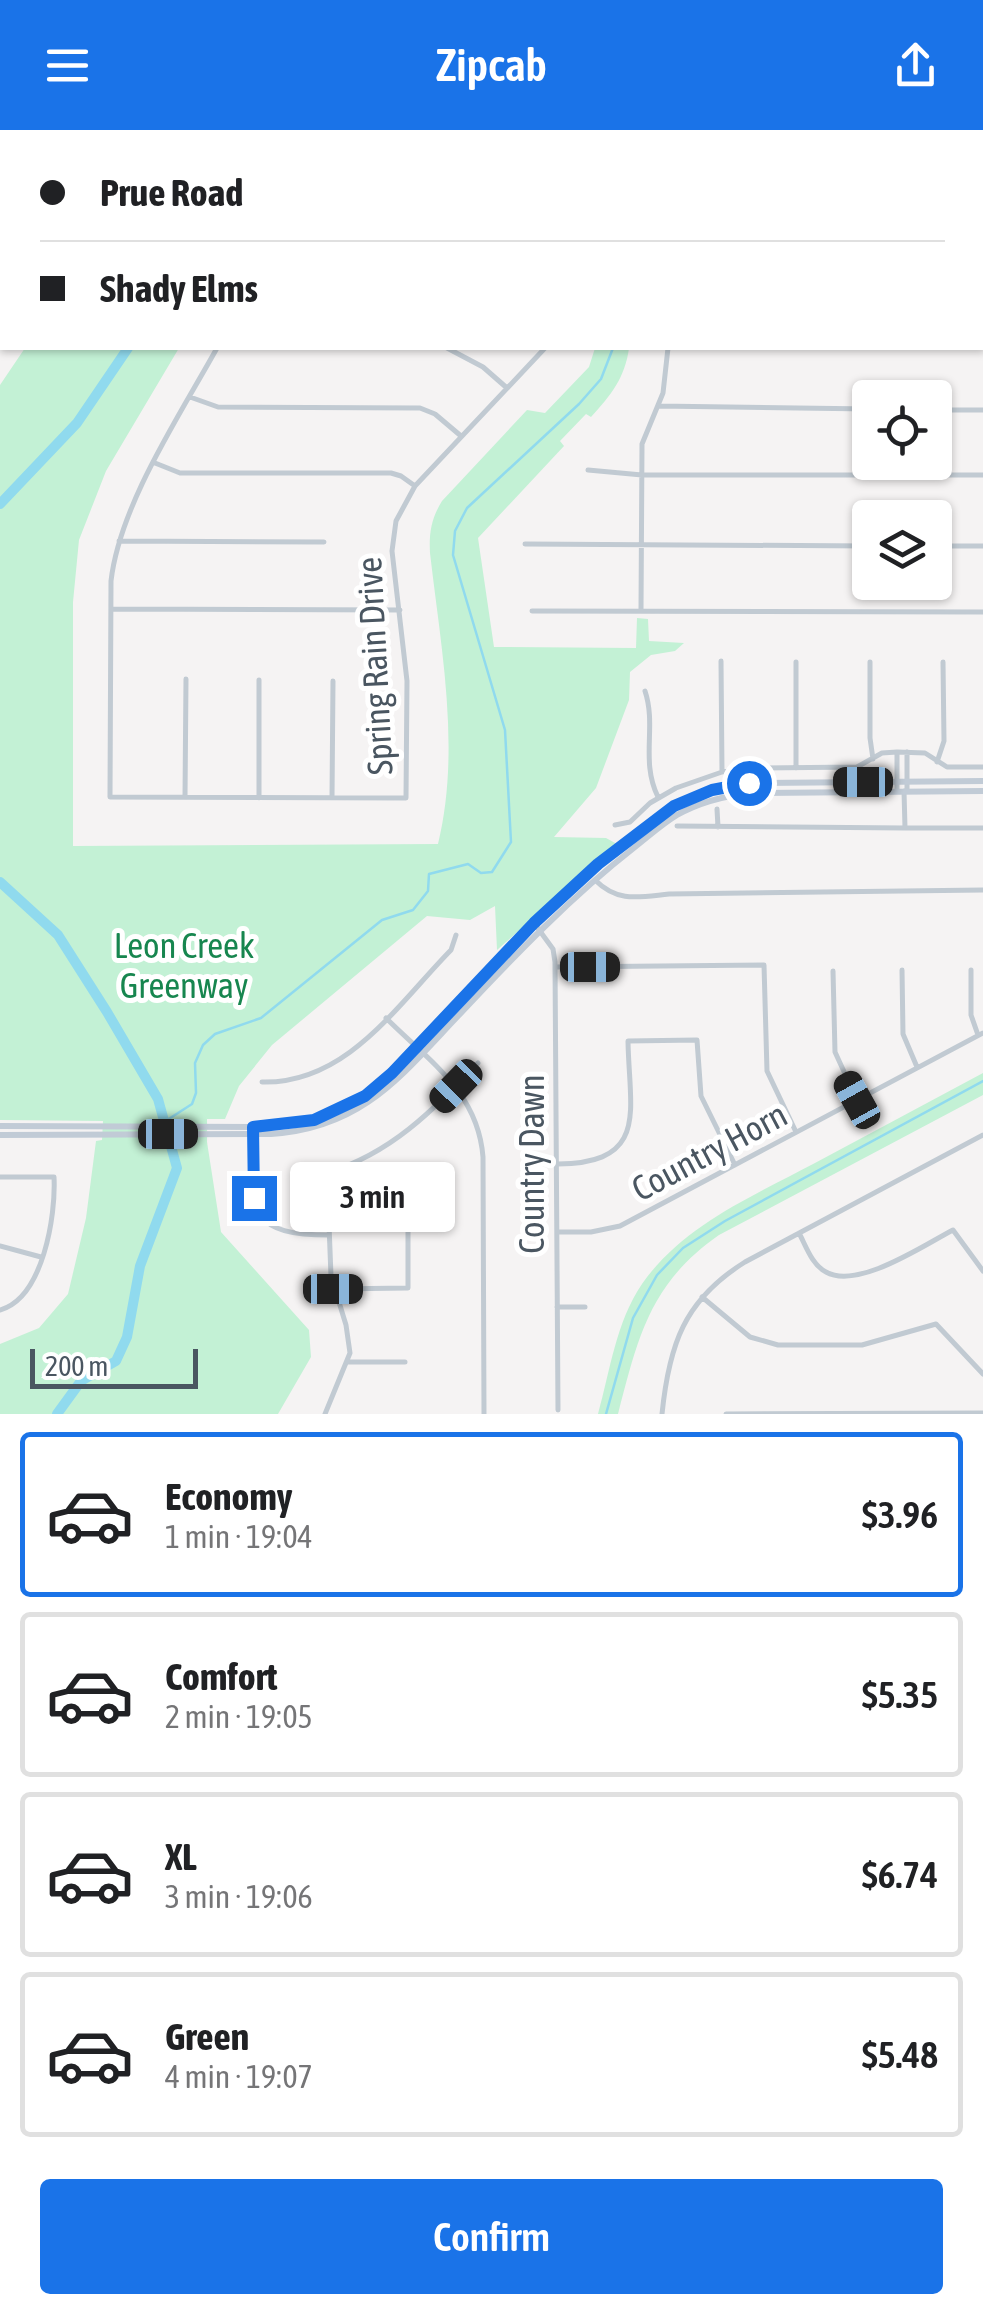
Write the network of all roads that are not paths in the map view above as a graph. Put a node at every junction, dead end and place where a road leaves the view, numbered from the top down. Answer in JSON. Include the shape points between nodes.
{"nodes":[{"id":1,"x":216,"y":350,"type":"edge"},
{"id":2,"x":450,"y":350,"type":"edge"},
{"id":3,"x":543,"y":350,"type":"edge"},
{"id":4,"x":668,"y":350,"type":"edge"},
{"id":5,"x":507,"y":388,"type":"junction"},
{"id":6,"x":190,"y":397,"type":"junction"},
{"id":7,"x":657,"y":406,"type":"junction"},
{"id":8,"x":852,"y":410,"type":"edge"},
{"id":9,"x":952,"y":410,"type":"edge"},
{"id":10,"x":983,"y":410,"type":"edge"},
{"id":11,"x":461,"y":436,"type":"junction"},
{"id":12,"x":155,"y":464,"type":"junction"},
{"id":13,"x":588,"y":470,"type":"dead end"},
{"id":14,"x":642,"y":475,"type":"junction"},
{"id":15,"x":983,"y":475,"type":"edge"},
{"id":16,"x":415,"y":486,"type":"junction"},
{"id":17,"x":119,"y":542,"type":"junction"},
{"id":18,"x":324,"y":542,"type":"dead end"},
{"id":19,"x":525,"y":544,"type":"dead end"},
{"id":20,"x":643,"y":545,"type":"junction"},
{"id":21,"x":852,"y":546,"type":"edge"},
{"id":22,"x":952,"y":546,"type":"edge"},
{"id":23,"x":983,"y":546,"type":"edge"},
{"id":24,"x":111,"y":609,"type":"junction"},
{"id":25,"x":400,"y":610,"type":"junction"},
{"id":26,"x":532,"y":611,"type":"dead end"},
{"id":27,"x":641,"y":611,"type":"junction"},
{"id":28,"x":983,"y":612,"type":"edge"},
{"id":29,"x":721,"y":662,"type":"dead end"},
{"id":30,"x":796,"y":662,"type":"dead end"},
{"id":31,"x":870,"y":662,"type":"dead end"},
{"id":32,"x":943,"y":662,"type":"dead end"},
{"id":33,"x":186,"y":679,"type":"dead end"},
{"id":34,"x":259,"y":680,"type":"dead end"},
{"id":35,"x":333,"y":681,"type":"dead end"},
{"id":36,"x":645,"y":691,"type":"dead end"},
{"id":37,"x":897,"y":752,"type":"junction"},
{"id":38,"x":907,"y":752,"type":"junction"},
{"id":39,"x":873,"y":759,"type":"junction"},
{"id":40,"x":937,"y":762,"type":"junction"},
{"id":41,"x":897,"y":767,"type":"junction"},
{"id":42,"x":907,"y":767,"type":"junction"},
{"id":43,"x":983,"y":767,"type":"edge"},
{"id":44,"x":796,"y":768,"type":"junction"},
{"id":45,"x":722,"y":772,"type":"junction"},
{"id":46,"x":983,"y":781,"type":"edge"},
{"id":47,"x":897,"y":782,"type":"junction"},
{"id":48,"x":907,"y":782,"type":"junction"},
{"id":49,"x":749,"y":783,"type":"junction"},
{"id":50,"x":903,"y":791,"type":"junction"},
{"id":51,"x":983,"y":791,"type":"edge"},
{"id":52,"x":750,"y":793,"type":"junction"},
{"id":53,"x":185,"y":797,"type":"junction"},
{"id":54,"x":658,"y":797,"type":"junction"},
{"id":55,"x":259,"y":798,"type":"junction"},
{"id":56,"x":332,"y":798,"type":"junction"},
{"id":57,"x":718,"y":809,"type":"dead end"},
{"id":58,"x":615,"y":824,"type":"dead end"},
{"id":59,"x":677,"y":826,"type":"dead end"},
{"id":60,"x":718,"y":827,"type":"junction"},
{"id":61,"x":904,"y":828,"type":"junction"},
{"id":62,"x":983,"y":828,"type":"edge"},
{"id":63,"x":595,"y":880,"type":"junction"},
{"id":64,"x":983,"y":890,"type":"edge"},
{"id":65,"x":538,"y":926,"type":"junction"},
{"id":66,"x":456,"y":935,"type":"dead end"},
{"id":67,"x":555,"y":967,"type":"junction"},
{"id":68,"x":902,"y":970,"type":"dead end"},
{"id":69,"x":970,"y":970,"type":"dead end"},
{"id":70,"x":833,"y":971,"type":"dead end"},
{"id":71,"x":386,"y":1018,"type":"junction"},
{"id":72,"x":981,"y":1034,"type":"edge"},
{"id":73,"x":419,"y":1051,"type":"junction"},
{"id":74,"x":478,"y":1062,"type":"dead end"},
{"id":75,"x":917,"y":1068,"type":"junction"},
{"id":76,"x":262,"y":1082,"type":"dead end"},
{"id":77,"x":456,"y":1086,"type":"junction"},
{"id":78,"x":857,"y":1100,"type":"junction"},
{"id":79,"x":0,"y":1126,"type":"edge"},
{"id":80,"x":98,"y":1131,"type":"junction"},
{"id":81,"x":253,"y":1131,"type":"junction"},
{"id":82,"x":796,"y":1132,"type":"junction"},
{"id":83,"x":0,"y":1135,"type":"edge"},
{"id":84,"x":982,"y":1136,"type":"edge"},
{"id":85,"x":556,"y":1164,"type":"junction"},
{"id":86,"x":735,"y":1164,"type":"junction"},
{"id":87,"x":0,"y":1177,"type":"edge"},
{"id":88,"x":408,"y":1228,"type":"dead end"},
{"id":89,"x":556,"y":1232,"type":"junction"},
{"id":90,"x":799,"y":1233,"type":"junction"},
{"id":91,"x":330,"y":1234,"type":"junction"},
{"id":92,"x":0,"y":1246,"type":"edge"},
{"id":93,"x":42,"y":1257,"type":"junction"},
{"id":94,"x":983,"y":1271,"type":"edge"},
{"id":95,"x":333,"y":1289,"type":"junction"},
{"id":96,"x":702,"y":1296,"type":"junction"},
{"id":97,"x":585,"y":1306,"type":"dead end"},
{"id":98,"x":558,"y":1307,"type":"junction"},
{"id":99,"x":0,"y":1310,"type":"edge"},
{"id":100,"x":348,"y":1362,"type":"junction"},
{"id":101,"x":406,"y":1362,"type":"dead end"},
{"id":102,"x":983,"y":1374,"type":"edge"},
{"id":103,"x":558,"y":1410,"type":"dead end"},
{"id":104,"x":983,"y":1413,"type":"edge"},
{"id":105,"x":325,"y":1414,"type":"edge"},
{"id":106,"x":484,"y":1414,"type":"edge"},
{"id":107,"x":662,"y":1414,"type":"edge"},
{"id":108,"x":726,"y":1414,"type":"edge"}],
"edges":[{"from":1,"to":6,"type":"street"},
{"from":2,"to":5,"type":"street"},
{"from":3,"to":5,"type":"street","name":"Spring Rain Drive"},
{"from":4,"to":7,"type":"street"},
{"from":5,"to":11,"type":"street","name":"Spring Rain Drive"},
{"from":6,"to":11,"type":"street","via":[[218,407],[420,408]]},
{"from":6,"to":12,"type":"street"},
{"from":7,"to":8,"type":"street"},
{"from":7,"to":14,"type":"street","via":[[645,432]]},
{"from":9,"to":10,"type":"street"},
{"from":11,"to":16,"type":"street","name":"Spring Rain Drive"},
{"from":12,"to":16,"type":"street","via":[[180,473],[391,473]]},
{"from":12,"to":17,"type":"street"},
{"from":13,"to":14,"type":"street"},
{"from":14,"to":15,"type":"street"},
{"from":14,"to":20,"type":"street"},
{"from":16,"to":25,"type":"street","name":"Spring Rain Drive","via":[[392,541]]},
{"from":17,"to":18,"type":"street"},
{"from":17,"to":24,"type":"street"},
{"from":19,"to":20,"type":"street"},
{"from":20,"to":21,"type":"street"},
{"from":20,"to":27,"type":"street"},
{"from":22,"to":23,"type":"street"},
{"from":24,"to":25,"type":"street"},
{"from":24,"to":53,"type":"street","via":[[110,797]]},
{"from":25,"to":56,"type":"street","name":"Spring Rain Drive","via":[[406,798]]},
{"from":26,"to":27,"type":"street"},
{"from":27,"to":28,"type":"street"},
{"from":29,"to":45,"type":"street"},
{"from":30,"to":44,"type":"street"},
{"from":31,"to":39,"type":"street"},
{"from":32,"to":40,"type":"street","via":[[944,742]]},
{"from":33,"to":53,"type":"street"},
{"from":34,"to":55,"type":"street"},
{"from":35,"to":56,"type":"street"},
{"from":36,"to":54,"type":"street","via":[[649,774]]},
{"from":37,"to":38,"type":"street"},
{"from":37,"to":39,"type":"street"},
{"from":37,"to":41,"type":"street"},
{"from":38,"to":40,"type":"street"},
{"from":38,"to":42,"type":"street"},
{"from":39,"to":44,"type":"street","via":[[857,767]]},
{"from":40,"to":43,"type":"street"},
{"from":41,"to":42,"type":"street"},
{"from":41,"to":47,"type":"street"},
{"from":42,"to":48,"type":"street"},
{"from":44,"to":45,"type":"street"},
{"from":45,"to":54,"type":"street"},
{"from":46,"to":48,"type":"main road"},
{"from":47,"to":48,"type":"main road"},
{"from":47,"to":49,"type":"main road"},
{"from":47,"to":50,"type":"street"},
{"from":48,"to":50,"type":"street"},
{"from":49,"to":52,"type":"main road"},
{"from":49,"to":65,"type":"main road","via":[[674,806],[598,864]]},
{"from":50,"to":51,"type":"main road"},
{"from":50,"to":52,"type":"main road"},
{"from":50,"to":61,"type":"street"},
{"from":52,"to":63,"type":"main road","via":[[678,814]]},
{"from":53,"to":55,"type":"street"},
{"from":54,"to":58,"type":"street","via":[[630,822]]},
{"from":55,"to":56,"type":"street"},
{"from":57,"to":60,"type":"street"},
{"from":59,"to":60,"type":"street"},
{"from":60,"to":61,"type":"street"},
{"from":61,"to":62,"type":"street"},
{"from":63,"to":64,"type":"street","via":[[628,898]]},
{"from":63,"to":65,"type":"main road"},
{"from":65,"to":67,"type":"street","name":"Country Dawn","via":[[553,948]]},
{"from":65,"to":73,"type":"main road"},
{"from":66,"to":71,"type":"street","via":[[451,950]]},
{"from":67,"to":82,"type":"street","via":[[764,965],[767,1071]]},
{"from":67,"to":85,"type":"street","name":"Country Dawn"},
{"from":68,"to":75,"type":"street","via":[[903,1034]]},
{"from":69,"to":72,"type":"street","via":[[971,1016]]},
{"from":70,"to":78,"type":"street","via":[[835,1052]]},
{"from":71,"to":73,"type":"street"},
{"from":71,"to":76,"type":"street","via":[[324,1070]]},
{"from":72,"to":75,"type":"street","name":"Country Horn"},
{"from":73,"to":77,"type":"street"},
{"from":73,"to":81,"type":"main road","via":[[350,1106]]},
{"from":74,"to":77,"type":"street"},
{"from":75,"to":78,"type":"street","name":"Country Horn"},
{"from":77,"to":91,"type":"street","via":[[399,1139],[327,1173]]},
{"from":77,"to":106,"type":"street","via":[[482,1138]]},
{"from":78,"to":82,"type":"street","name":"Country Horn"},
{"from":79,"to":80,"type":"main road"},
{"from":80,"to":81,"type":"main road"},
{"from":80,"to":83,"type":"main road"},
{"from":81,"to":91,"type":"street","via":[[258,1211],[284,1232]]},
{"from":82,"to":86,"type":"street","name":"Country Horn"},
{"from":84,"to":90,"type":"street"},
{"from":85,"to":86,"type":"street","via":[[598,1159],[624,1141],[628,1040],[697,1040],[700,1096]]},
{"from":85,"to":89,"type":"street","name":"Country Dawn"},
{"from":86,"to":89,"type":"street","name":"Country Horn","via":[[620,1226]]},
{"from":87,"to":93,"type":"street","via":[[54,1177]]},
{"from":88,"to":95,"type":"street","via":[[408,1288]]},
{"from":89,"to":98,"type":"street","name":"Country Dawn"},
{"from":90,"to":94,"type":"street","via":[[818,1267],[835,1276],[880,1268],[953,1230]]},
{"from":90,"to":96,"type":"street","via":[[731,1270]]},
{"from":91,"to":95,"type":"street"},
{"from":92,"to":93,"type":"street"},
{"from":93,"to":99,"type":"street","via":[[31,1287]]},
{"from":95,"to":100,"type":"street","via":[[350,1343]]},
{"from":96,"to":102,"type":"street","via":[[744,1333],[778,1345],[862,1345],[936,1324]]},
{"from":96,"to":107,"type":"street","via":[[673,1347]]},
{"from":97,"to":98,"type":"street"},
{"from":98,"to":103,"type":"street","name":"Country Dawn"},
{"from":100,"to":101,"type":"street"},
{"from":100,"to":105,"type":"street"},
{"from":104,"to":108,"type":"street"}]}
